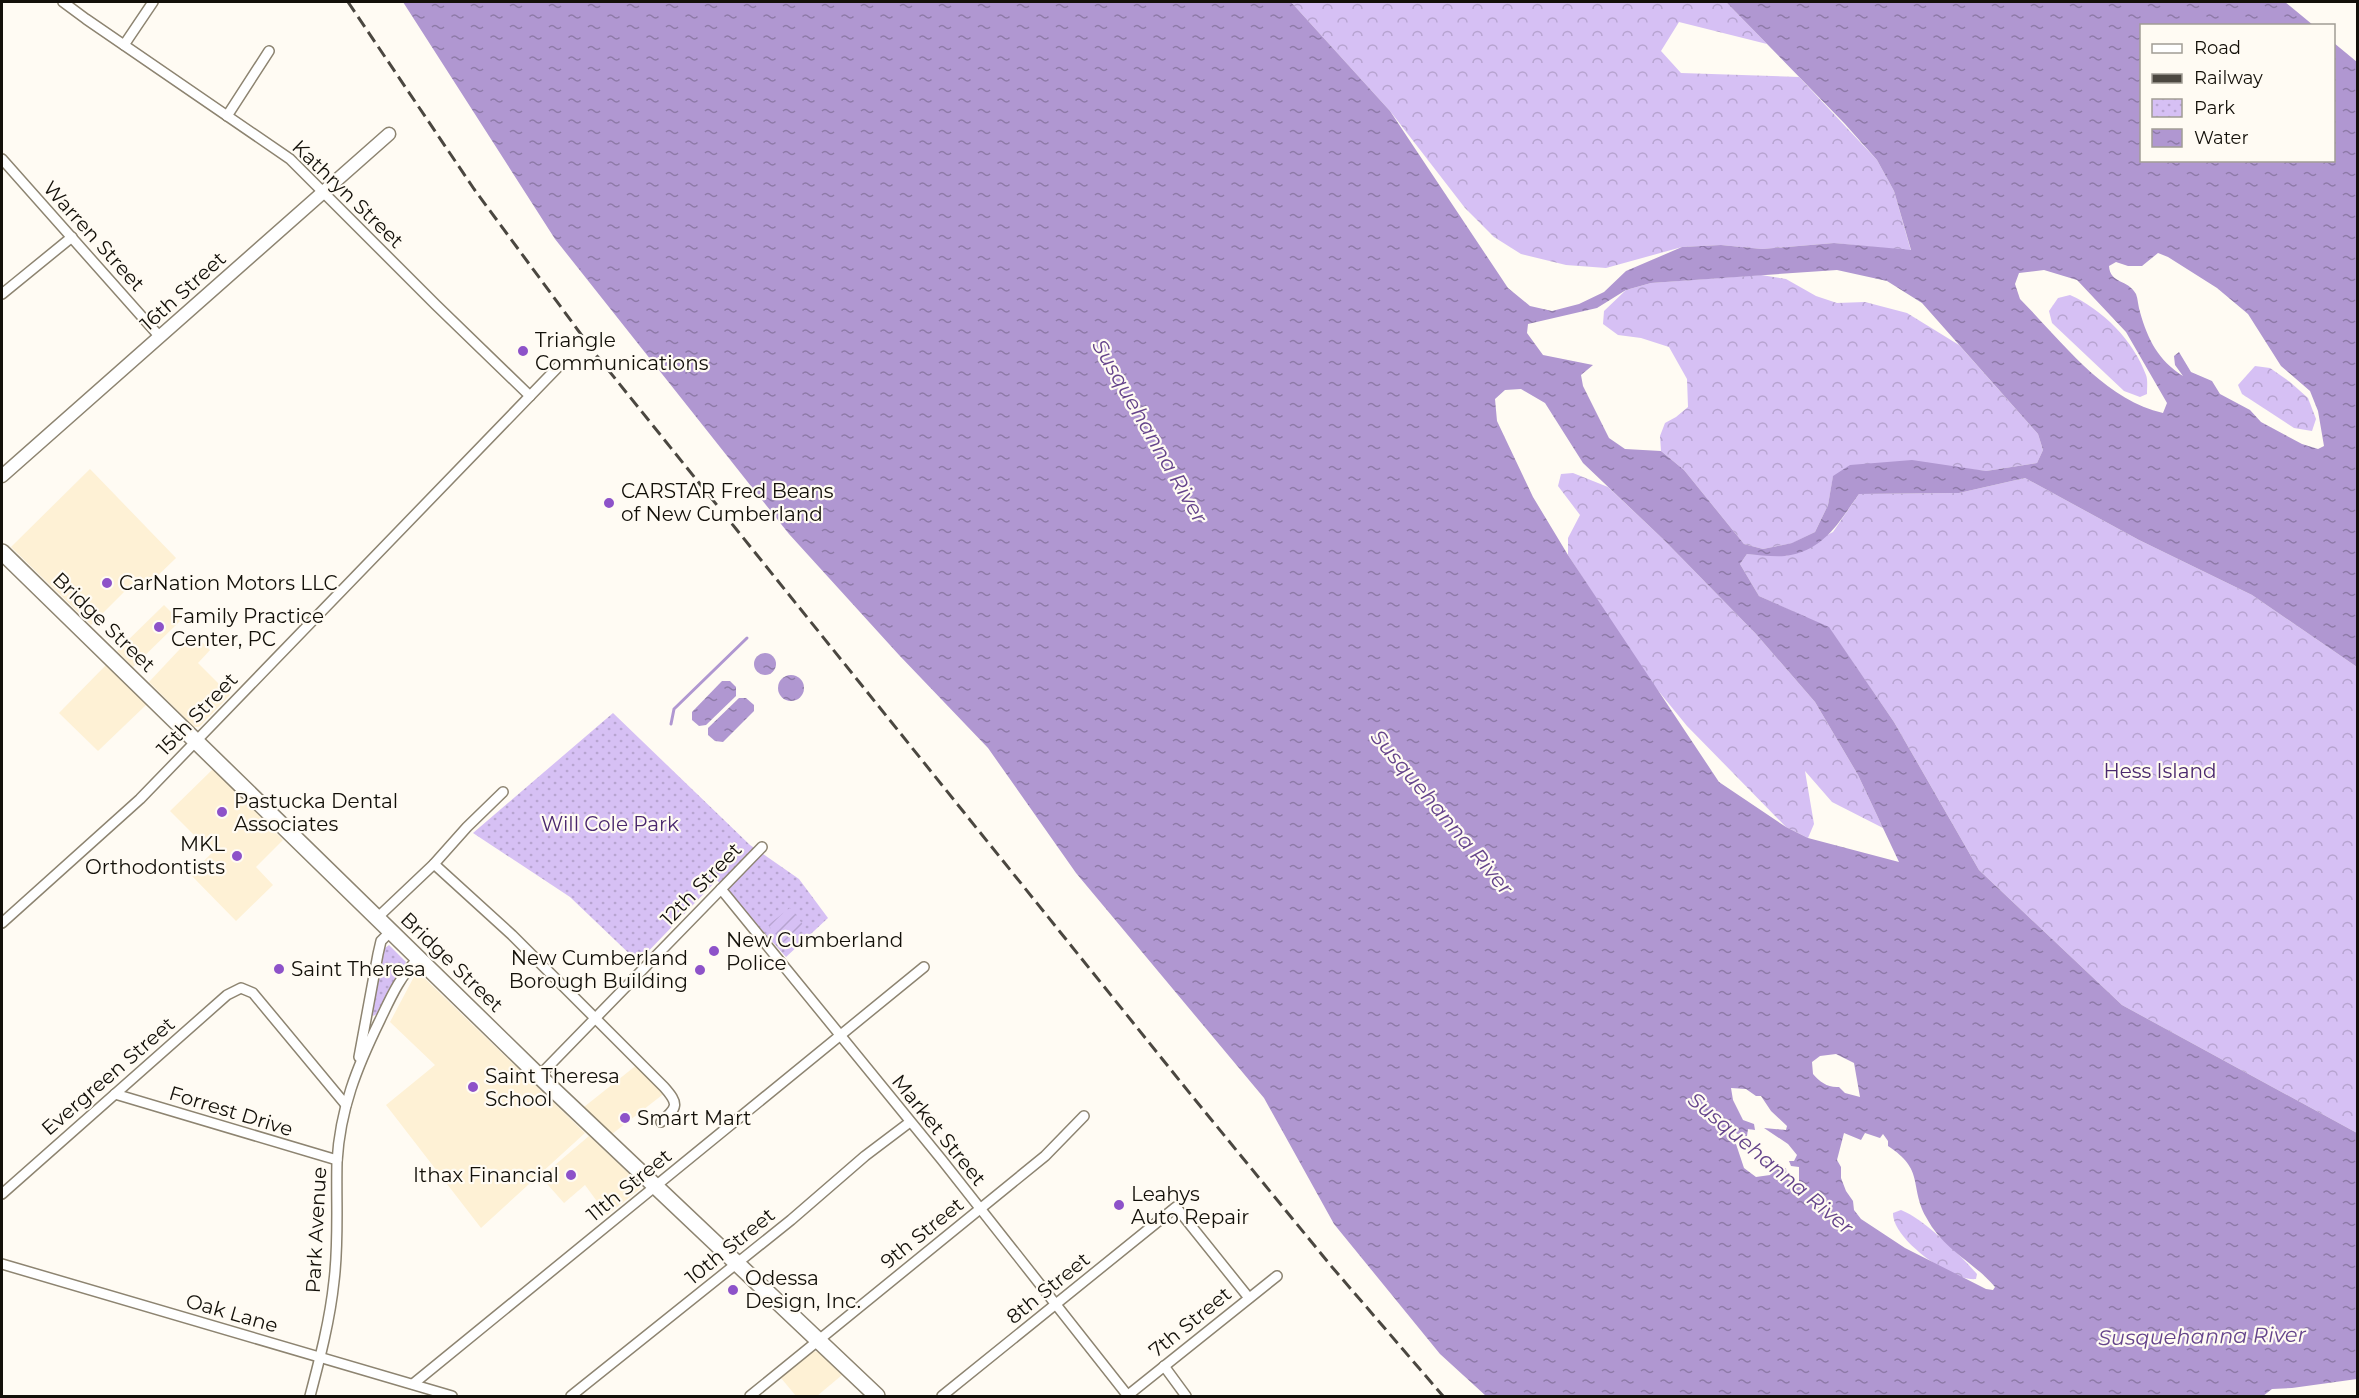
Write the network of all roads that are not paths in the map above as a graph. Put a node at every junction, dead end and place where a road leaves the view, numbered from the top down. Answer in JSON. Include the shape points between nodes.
{"nodes":[{"id":1,"x":63,"y":2,"type":"edge"},
{"id":2,"x":153,"y":2,"type":"edge"},
{"id":3,"x":124,"y":45,"type":"junction"},
{"id":4,"x":269,"y":51,"type":"dead end"},
{"id":5,"x":227,"y":116,"type":"junction"},
{"id":6,"x":389,"y":134,"type":"dead end"},
{"id":7,"x":2,"y":159,"type":"edge"},
{"id":8,"x":322,"y":193,"type":"junction"},
{"id":9,"x":72,"y":237,"type":"junction"},
{"id":10,"x":2,"y":294,"type":"edge"},
{"id":11,"x":160,"y":337,"type":"junction"},
{"id":12,"x":559,"y":366,"type":"dead end"},
{"id":13,"x":530,"y":396,"type":"junction"},
{"id":14,"x":2,"y":476,"type":"edge"},
{"id":15,"x":2,"y":552,"type":"edge"},
{"id":16,"x":195,"y":740,"type":"junction"},
{"id":17,"x":503,"y":792,"type":"dead end"},
{"id":18,"x":762,"y":847,"type":"dead end"},
{"id":19,"x":434,"y":864,"type":"junction"},
{"id":20,"x":721,"y":889,"type":"junction"},
{"id":21,"x":377,"y":918,"type":"junction"},
{"id":22,"x":2,"y":923,"type":"edge"},
{"id":23,"x":391,"y":931,"type":"junction"},
{"id":24,"x":418,"y":958,"type":"junction"},
{"id":25,"x":924,"y":967,"type":"dead end"},
{"id":26,"x":595,"y":1019,"type":"junction"},
{"id":27,"x":841,"y":1036,"type":"junction"},
{"id":28,"x":358,"y":1065,"type":"junction"},
{"id":29,"x":539,"y":1076,"type":"junction"},
{"id":30,"x":115,"y":1094,"type":"junction"},
{"id":31,"x":346,"y":1105,"type":"junction"},
{"id":32,"x":1084,"y":1116,"type":"dead end"},
{"id":33,"x":661,"y":1122,"type":"dead end"},
{"id":34,"x":910,"y":1122,"type":"junction"},
{"id":35,"x":337,"y":1160,"type":"junction"},
{"id":36,"x":655,"y":1186,"type":"junction"},
{"id":37,"x":2,"y":1194,"type":"edge"},
{"id":38,"x":980,"y":1208,"type":"junction"},
{"id":39,"x":737,"y":1263,"type":"junction"},
{"id":40,"x":2,"y":1264,"type":"edge"},
{"id":41,"x":1277,"y":1276,"type":"dead end"},
{"id":42,"x":1249,"y":1298,"type":"junction"},
{"id":43,"x":1056,"y":1305,"type":"junction"},
{"id":44,"x":818,"y":1340,"type":"junction"},
{"id":45,"x":320,"y":1358,"type":"junction"},
{"id":46,"x":1164,"y":1366,"type":"junction"},
{"id":47,"x":412,"y":1384,"type":"junction"},
{"id":48,"x":310,"y":1396,"type":"edge"},
{"id":49,"x":452,"y":1396,"type":"edge"},
{"id":50,"x":571,"y":1396,"type":"edge"},
{"id":51,"x":750,"y":1396,"type":"edge"},
{"id":52,"x":877,"y":1396,"type":"edge"},
{"id":53,"x":942,"y":1396,"type":"edge"},
{"id":54,"x":1127,"y":1396,"type":"edge"},
{"id":55,"x":1186,"y":1396,"type":"edge"}],
"edges":[{"from":1,"to":3,"type":"street","name":"Kathryn Street"},
{"from":2,"to":3,"type":"street"},
{"from":3,"to":5,"type":"street","name":"Kathryn Street"},
{"from":4,"to":5,"type":"street"},
{"from":5,"to":8,"type":"street","name":"Kathryn Street","via":[[290,159]]},
{"from":6,"to":8,"type":"street","name":"16th Street"},
{"from":7,"to":9,"type":"street","name":"Warren Street"},
{"from":8,"to":11,"type":"street","name":"16th Street"},
{"from":8,"to":13,"type":"street","name":"Kathryn Street"},
{"from":9,"to":10,"type":"street"},
{"from":9,"to":11,"type":"street","name":"Warren Street"},
{"from":11,"to":14,"type":"street","name":"16th Street"},
{"from":12,"to":13,"type":"street","name":"15th Street"},
{"from":13,"to":16,"type":"street","name":"15th Street"},
{"from":15,"to":16,"type":"main road","name":"Bridge Street"},
{"from":16,"to":21,"type":"main road","name":"Bridge Street"},
{"from":16,"to":22,"type":"street","name":"15th Street","via":[[140,799]]},
{"from":17,"to":19,"type":"street"},
{"from":18,"to":20,"type":"street","name":"12th Street"},
{"from":19,"to":21,"type":"street"},
{"from":19,"to":26,"type":"street"},
{"from":20,"to":26,"type":"street","name":"12th Street"},
{"from":20,"to":27,"type":"street","name":"Market Street"},
{"from":21,"to":23,"type":"main road","name":"Bridge Street"},
{"from":23,"to":24,"type":"main road","name":"Bridge Street"},
{"from":23,"to":28,"type":"street","name":"Park Avenue","via":[[381,941]]},
{"from":24,"to":28,"type":"street","name":"Park Avenue","via":[[402,977]]},
{"from":24,"to":29,"type":"main road","name":"Bridge Street"},
{"from":25,"to":27,"type":"street","name":"11th Street"},
{"from":26,"to":29,"type":"street","name":"12th Street"},
{"from":26,"to":33,"type":"street","via":[[673,1097],[675,1108]]},
{"from":27,"to":34,"type":"street","name":"Market Street"},
{"from":27,"to":36,"type":"street","name":"11th Street"},
{"from":28,"to":31,"type":"street","name":"Park Avenue"},
{"from":29,"to":36,"type":"main road","name":"Bridge Street"},
{"from":30,"to":31,"type":"street","name":"Evergreen Street","via":[[227,995],[241,988],[253,993]]},
{"from":30,"to":35,"type":"street","name":"Forrest Drive"},
{"from":30,"to":37,"type":"street","name":"Evergreen Street"},
{"from":31,"to":35,"type":"street","name":"Park Avenue"},
{"from":32,"to":38,"type":"street","name":"9th Street","via":[[1045,1156]]},
{"from":34,"to":38,"type":"street","name":"Market Street"},
{"from":34,"to":39,"type":"street","name":"10th Street"},
{"from":35,"to":45,"type":"street","name":"Park Avenue","via":[[337,1249]]},
{"from":36,"to":39,"type":"main road","name":"Bridge Street"},
{"from":36,"to":47,"type":"street","name":"11th Street"},
{"from":38,"to":43,"type":"street","name":"Market Street"},
{"from":38,"to":44,"type":"street","name":"9th Street"},
{"from":39,"to":44,"type":"main road","name":"Bridge Street"},
{"from":39,"to":50,"type":"street","name":"10th Street"},
{"from":40,"to":45,"type":"street","name":"Oak Lane"},
{"from":41,"to":42,"type":"street","name":"7th Street"},
{"from":42,"to":43,"type":"street","name":"8th Street","via":[[1176,1207]]},
{"from":42,"to":46,"type":"street","name":"7th Street"},
{"from":43,"to":53,"type":"street","name":"8th Street"},
{"from":43,"to":54,"type":"street","name":"Market Street"},
{"from":44,"to":51,"type":"street","name":"9th Street"},
{"from":44,"to":52,"type":"main road","name":"Bridge Street"},
{"from":45,"to":47,"type":"street","name":"Oak Lane"},
{"from":45,"to":48,"type":"street","name":"Park Avenue"},
{"from":46,"to":54,"type":"street","name":"7th Street"},
{"from":46,"to":55,"type":"street"},
{"from":47,"to":49,"type":"street","name":"Oak Lane"}]}
